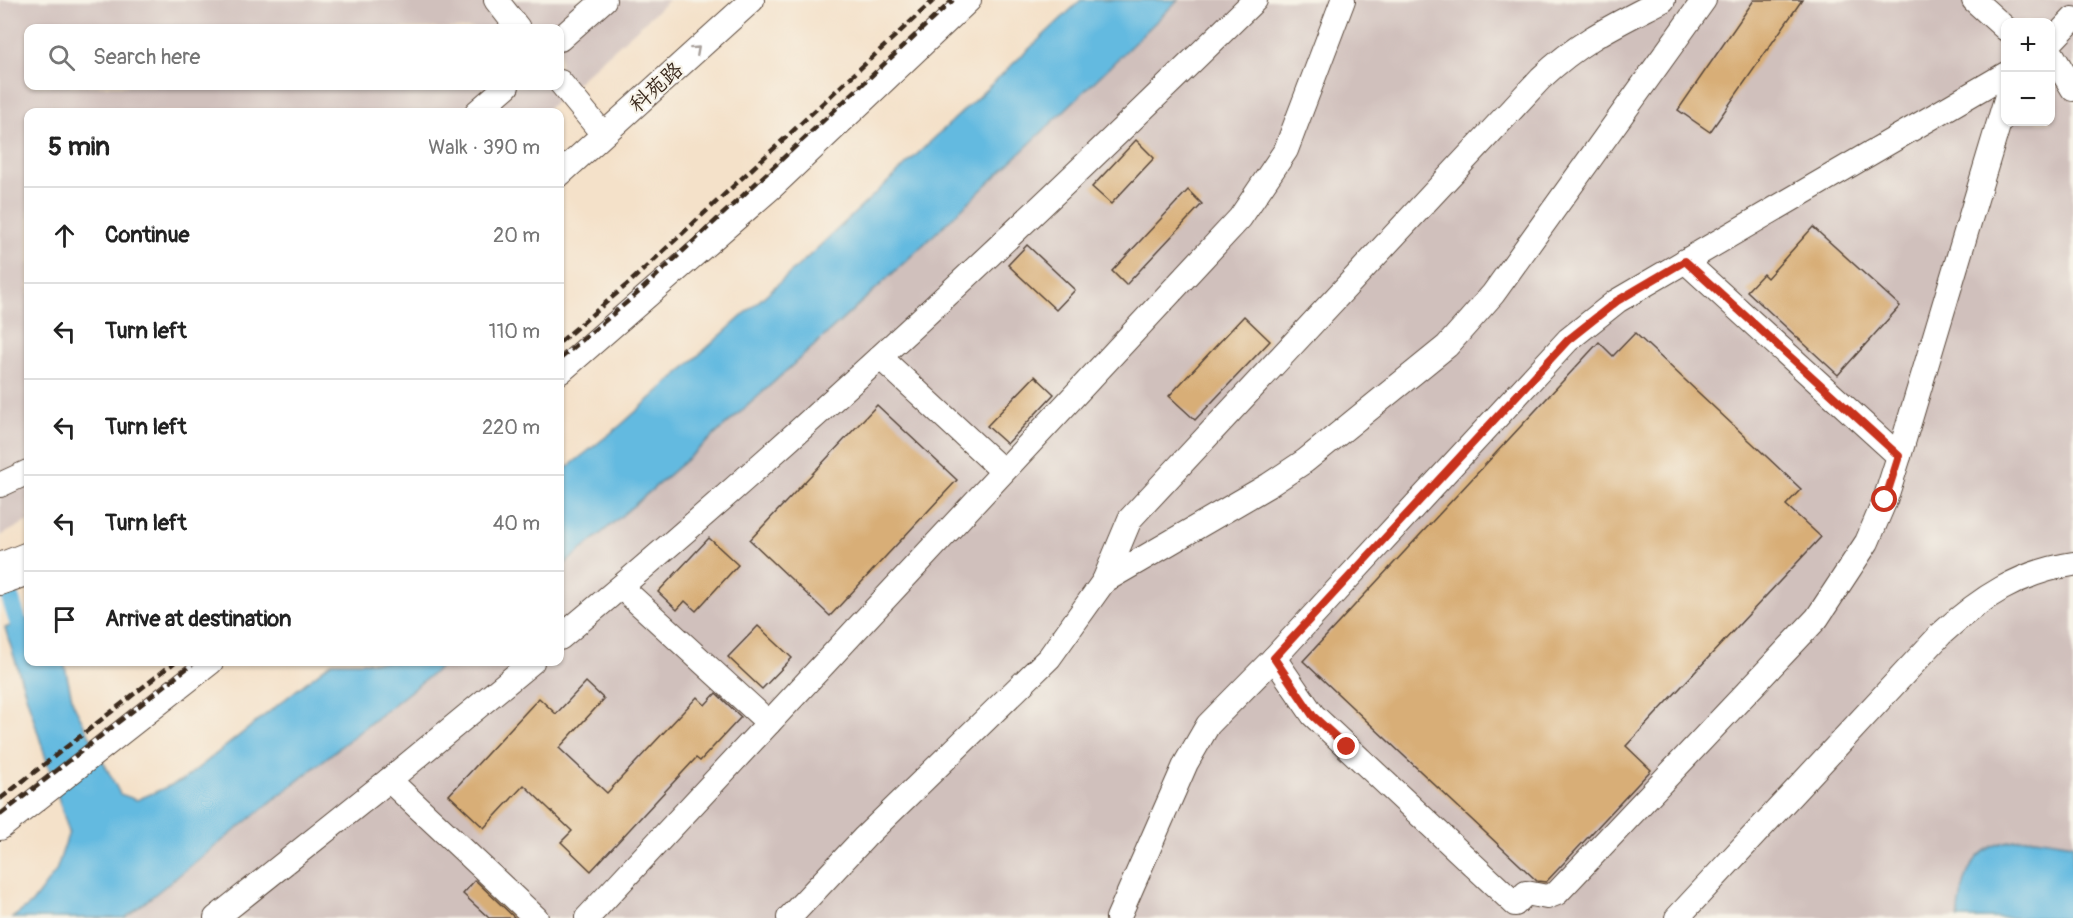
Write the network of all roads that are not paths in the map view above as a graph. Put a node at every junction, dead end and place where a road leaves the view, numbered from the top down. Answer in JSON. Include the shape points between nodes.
{"nodes":[{"id":1,"x":496,"y":0,"type":"edge"},
{"id":2,"x":604,"y":0,"type":"edge"},
{"id":3,"x":727,"y":0,"type":"edge"},
{"id":4,"x":752,"y":0,"type":"edge"},
{"id":5,"x":969,"y":0,"type":"edge"},
{"id":6,"x":1255,"y":0,"type":"edge"},
{"id":7,"x":1343,"y":0,"type":"edge"},
{"id":8,"x":1704,"y":0,"type":"edge"},
{"id":9,"x":1974,"y":0,"type":"edge"},
{"id":10,"x":1658,"y":3,"type":"edge"},
{"id":11,"x":2073,"y":19,"type":"edge"},
{"id":12,"x":515,"y":24,"type":"edge"},
{"id":13,"x":2001,"y":24,"type":"edge"},
{"id":14,"x":564,"y":35,"type":"edge"},
{"id":15,"x":2055,"y":38,"type":"edge"},
{"id":16,"x":1674,"y":40,"type":"junction"},
{"id":17,"x":2055,"y":59,"type":"edge"},
{"id":18,"x":2001,"y":77,"type":"edge"},
{"id":19,"x":564,"y":87,"type":"edge"},
{"id":20,"x":2073,"y":89,"type":"edge"},
{"id":21,"x":502,"y":90,"type":"edge"},
{"id":22,"x":482,"y":108,"type":"edge"},
{"id":23,"x":2001,"y":116,"type":"edge"},
{"id":24,"x":598,"y":128,"type":"junction"},
{"id":25,"x":564,"y":149,"type":"edge"},
{"id":26,"x":564,"y":169,"type":"edge"},
{"id":27,"x":1685,"y":261,"type":"junction"},
{"id":28,"x":880,"y":357,"type":"junction"},
{"id":29,"x":564,"y":369,"type":"edge"},
{"id":30,"x":1899,"y":456,"type":"junction"},
{"id":31,"x":1003,"y":471,"type":"junction"},
{"id":32,"x":1130,"y":519,"type":"junction"},
{"id":33,"x":1159,"y":548,"type":"junction"},
{"id":34,"x":2073,"y":564,"type":"edge"},
{"id":35,"x":19,"y":565,"type":"edge"},
{"id":36,"x":1104,"y":580,"type":"junction"},
{"id":37,"x":0,"y":583,"type":"edge"},
{"id":38,"x":621,"y":587,"type":"junction"},
{"id":39,"x":564,"y":635,"type":"edge"},
{"id":40,"x":1274,"y":658,"type":"junction"},
{"id":41,"x":206,"y":666,"type":"edge"},
{"id":42,"x":527,"y":666,"type":"edge"},
{"id":43,"x":769,"y":723,"type":"junction"},
{"id":44,"x":389,"y":780,"type":"junction"},
{"id":45,"x":0,"y":828,"type":"edge"},
{"id":46,"x":216,"y":918,"type":"edge"},
{"id":47,"x":536,"y":918,"type":"edge"},
{"id":48,"x":587,"y":918,"type":"edge"},
{"id":49,"x":789,"y":918,"type":"edge"},
{"id":50,"x":1118,"y":918,"type":"edge"},
{"id":51,"x":1677,"y":918,"type":"edge"}],
"edges":[{"from":1,"to":12,"type":"street"},
{"from":2,"to":14,"type":"street"},
{"from":3,"to":24,"type":"street","name":"科苑路"},
{"from":24,"to":4,"type":"street","name":"科苑路","one_way":true},
{"from":5,"to":29,"type":"street","via":[[772,187]]},
{"from":6,"to":28,"type":"street"},
{"from":7,"to":31,"type":"street","via":[[1286,150],[1265,184],[1240,218]]},
{"from":8,"to":16,"type":"street"},
{"from":9,"to":13,"type":"street"},
{"from":10,"to":16,"type":"street"},
{"from":10,"to":32,"type":"street","via":[[1598,32],[1568,52],[1541,78]]},
{"from":11,"to":15,"type":"street"},
{"from":16,"to":33,"type":"street","via":[[1493,294],[1447,346],[1305,461]]},
{"from":17,"to":20,"type":"street"},
{"from":18,"to":27,"type":"street"},
{"from":19,"to":24,"type":"street"},
{"from":21,"to":22,"type":"street"},
{"from":23,"to":30,"type":"street"},
{"from":24,"to":25,"type":"street","name":"科苑路"},
{"from":24,"to":26,"type":"street","name":"科苑路"},
{"from":27,"to":30,"type":"street"},
{"from":27,"to":40,"type":"street","via":[[1617,301],[1568,340]]},
{"from":28,"to":31,"type":"street"},
{"from":28,"to":38,"type":"street"},
{"from":30,"to":40,"type":"street","via":[[1867,542],[1817,618],[1557,893],[1547,897],[1526,893],[1515,904],[1313,716]]},
{"from":31,"to":43,"type":"street"},
{"from":32,"to":33,"type":"street"},
{"from":32,"to":36,"type":"street"},
{"from":33,"to":36,"type":"street"},
{"from":34,"to":51,"type":"street","via":[[2028,575],[1970,608],[1941,634]]},
{"from":35,"to":37,"type":"street"},
{"from":36,"to":49,"type":"street","via":[[1049,658],[865,837]]},
{"from":38,"to":39,"type":"street"},
{"from":38,"to":43,"type":"street"},
{"from":40,"to":50,"type":"street","via":[[1208,725],[1196,743]]},
{"from":41,"to":45,"type":"street"},
{"from":42,"to":44,"type":"street"},
{"from":43,"to":48,"type":"street"},
{"from":44,"to":46,"type":"street"},
{"from":44,"to":47,"type":"street"}]}
